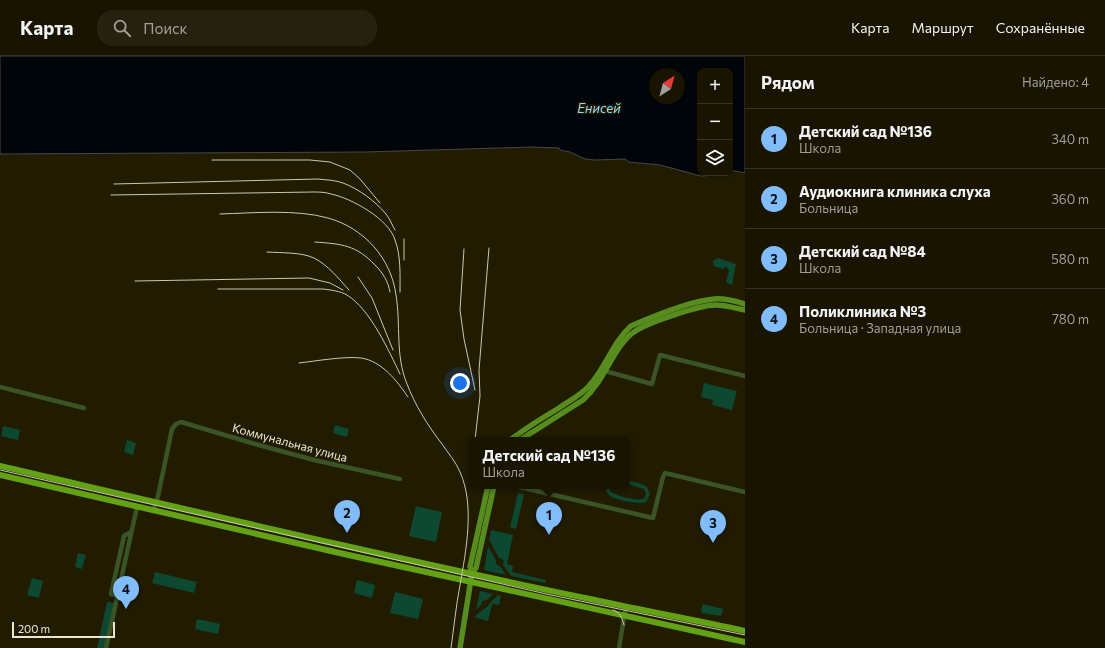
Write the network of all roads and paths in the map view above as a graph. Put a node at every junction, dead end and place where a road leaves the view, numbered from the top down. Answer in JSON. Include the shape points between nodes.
{"nodes":[{"id":1,"x":706,"y":303,"type":"junction"},
{"id":2,"x":745,"y":304,"type":"edge"},
{"id":3,"x":745,"y":310,"type":"edge"},
{"id":4,"x":619,"y":344,"type":"junction"},
{"id":5,"x":605,"y":371,"type":"junction"},
{"id":6,"x":745,"y":376,"type":"edge"},
{"id":7,"x":0,"y":387,"type":"edge"},
{"id":8,"x":84,"y":408,"type":"dead end"},
{"id":9,"x":514,"y":437,"type":"edge"},
{"id":10,"x":525,"y":437,"type":"edge"},
{"id":11,"x":0,"y":466,"type":"edge"},
{"id":12,"x":0,"y":475,"type":"edge"},
{"id":13,"x":400,"y":479,"type":"dead end"},
{"id":14,"x":487,"y":489,"type":"edge"},
{"id":15,"x":493,"y":489,"type":"edge"},
{"id":16,"x":528,"y":489,"type":"edge"},
{"id":17,"x":745,"y":492,"type":"edge"},
{"id":18,"x":155,"y":502,"type":"junction"},
{"id":19,"x":137,"y":507,"type":"junction"},
{"id":20,"x":153,"y":511,"type":"junction"},
{"id":21,"x":472,"y":573,"type":"junction"},
{"id":22,"x":471,"y":582,"type":"junction"},
{"id":23,"x":626,"y":606,"type":"junction"},
{"id":24,"x":625,"y":619,"type":"junction"},
{"id":25,"x":745,"y":631,"type":"edge"},
{"id":26,"x":745,"y":642,"type":"edge"},
{"id":27,"x":106,"y":648,"type":"edge"},
{"id":28,"x":460,"y":648,"type":"edge"},
{"id":29,"x":619,"y":648,"type":"edge"}],
"edges":[{"from":1,"to":2,"type":"main road","via":[[722,299]]},
{"from":1,"to":3,"type":"main road"},
{"from":1,"to":4,"type":"main road","via":[[693,303],[646,322]]},
{"from":4,"to":5,"type":"main road"},
{"from":4,"to":9,"type":"main road","via":[[589,386],[580,394]]},
{"from":5,"to":6,"type":"street","via":[[652,384],[660,355]]},
{"from":5,"to":10,"type":"main road","via":[[595,389],[583,400]]},
{"from":7,"to":8,"type":"street"},
{"from":11,"to":18,"type":"highway"},
{"from":12,"to":19,"type":"highway"},
{"from":13,"to":18,"type":"street","name":"Коммунальная улица","via":[[314,460],[181,422],[172,429]]},
{"from":14,"to":21,"type":"main road","via":[[470,567]]},
{"from":15,"to":21,"type":"main road","via":[[476,568]]},
{"from":16,"to":17,"type":"street","via":[[652,518],[665,473]]},
{"from":18,"to":20,"type":"street"},
{"from":18,"to":21,"type":"highway"},
{"from":19,"to":20,"type":"highway"},
{"from":19,"to":27,"type":"street"},
{"from":20,"to":22,"type":"highway"},
{"from":21,"to":22,"type":"main road"},
{"from":21,"to":23,"type":"highway"},
{"from":22,"to":24,"type":"highway"},
{"from":22,"to":28,"type":"main road"},
{"from":23,"to":24,"type":"street"},
{"from":23,"to":25,"type":"highway"},
{"from":24,"to":26,"type":"highway"},
{"from":24,"to":29,"type":"street"}]}
